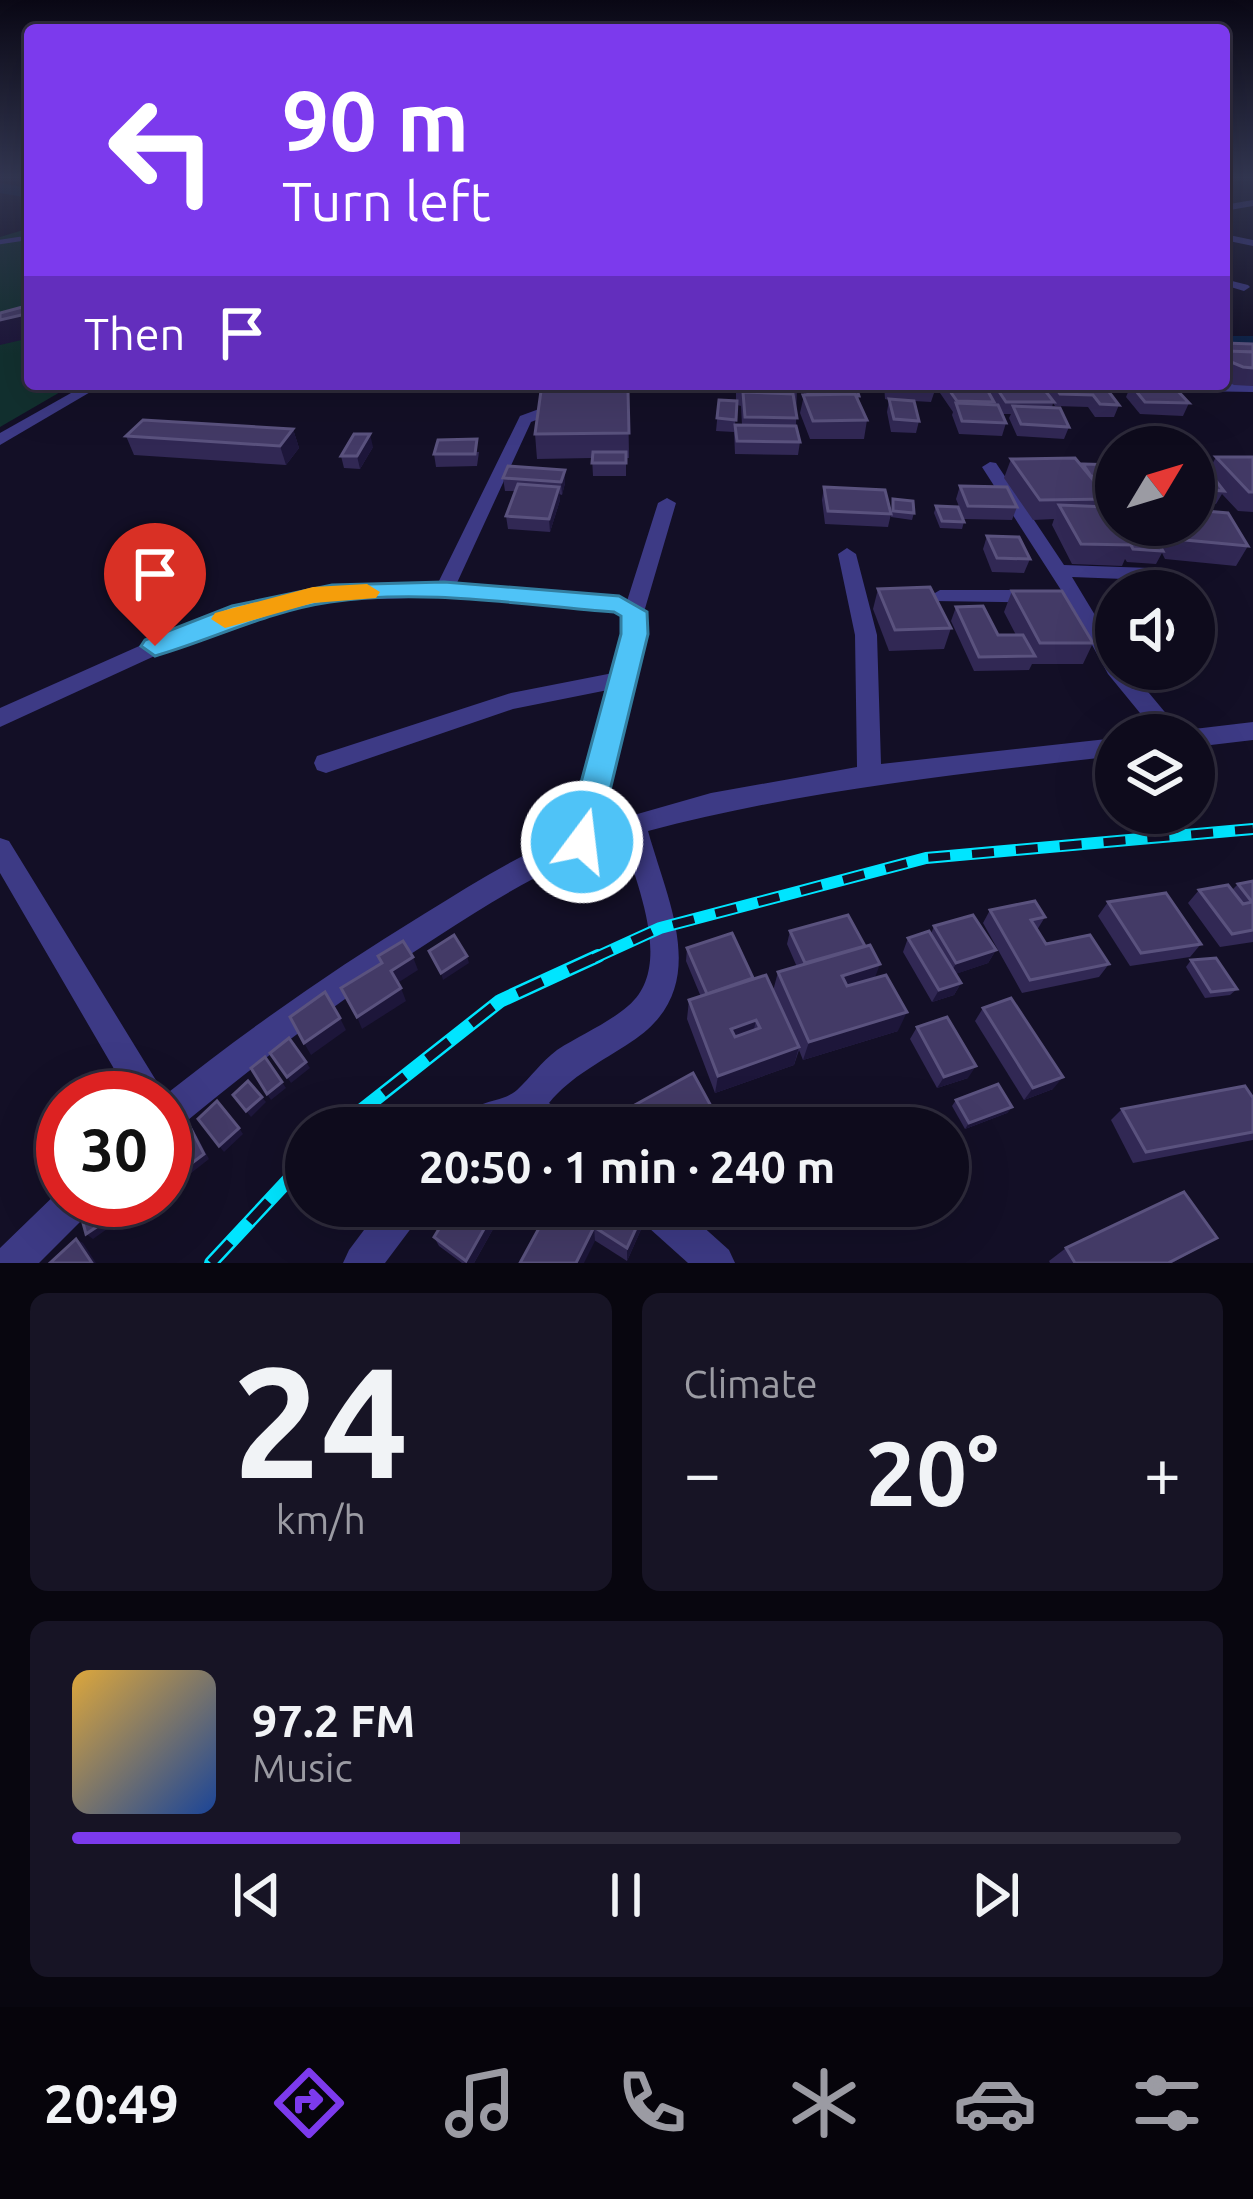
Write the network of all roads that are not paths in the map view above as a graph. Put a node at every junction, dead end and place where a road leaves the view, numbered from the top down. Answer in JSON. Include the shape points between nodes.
{"nodes":[{"id":1,"x":20,"y":238,"type":"dead end"},
{"id":2,"x":0,"y":242,"type":"edge"},
{"id":3,"x":1230,"y":284,"type":"edge"},
{"id":4,"x":1244,"y":287,"type":"dead end"},
{"id":5,"x":87,"y":390,"type":"edge"},
{"id":6,"x":604,"y":390,"type":"edge"},
{"id":7,"x":0,"y":440,"type":"edge"},
{"id":8,"x":990,"y":467,"type":"dead end"},
{"id":9,"x":668,"y":503,"type":"dead end"},
{"id":10,"x":847,"y":554,"type":"dead end"},
{"id":11,"x":1058,"y":571,"type":"junction"},
{"id":12,"x":1095,"y":572,"type":"edge"},
{"id":13,"x":444,"y":590,"type":"junction"},
{"id":14,"x":940,"y":596,"type":"edge"},
{"id":15,"x":1076,"y":597,"type":"junction"},
{"id":16,"x":634,"y":612,"type":"junction"},
{"id":17,"x":1095,"y":631,"type":"edge"},
{"id":18,"x":622,"y":679,"type":"junction"},
{"id":19,"x":1134,"y":690,"type":"edge"},
{"id":20,"x":1154,"y":714,"type":"edge"},
{"id":21,"x":0,"y":718,"type":"edge"},
{"id":22,"x":1253,"y":731,"type":"edge"},
{"id":23,"x":1215,"y":736,"type":"edge"},
{"id":24,"x":1095,"y":749,"type":"edge"},
{"id":25,"x":326,"y":763,"type":"dead end"},
{"id":26,"x":869,"y":775,"type":"junction"},
{"id":27,"x":634,"y":827,"type":"junction"},
{"id":28,"x":582,"y":842,"type":"junction"},
{"id":29,"x":0,"y":849,"type":"edge"},
{"id":30,"x":134,"y":1071,"type":"edge"},
{"id":31,"x":192,"y":1096,"type":"edge"},
{"id":32,"x":525,"y":1107,"type":"edge"},
{"id":33,"x":49,"y":1227,"type":"edge"},
{"id":34,"x":389,"y":1227,"type":"edge"},
{"id":35,"x":676,"y":1227,"type":"edge"},
{"id":36,"x":12,"y":1263,"type":"edge"},
{"id":37,"x":362,"y":1263,"type":"edge"},
{"id":38,"x":716,"y":1263,"type":"edge"}],
"edges":[{"from":1,"to":2,"type":"lane"},
{"from":3,"to":4,"type":"street"},
{"from":5,"to":7,"type":"street"},
{"from":6,"to":13,"type":"street","via":[[525,419]]},
{"from":8,"to":11,"type":"street"},
{"from":9,"to":16,"type":"street"},
{"from":10,"to":26,"type":"street","via":[[866,635]]},
{"from":11,"to":12,"type":"street"},
{"from":11,"to":15,"type":"street"},
{"from":13,"to":16,"type":"street","via":[[600,600]]},
{"from":13,"to":21,"type":"street","via":[[326,593],[242,613]]},
{"from":14,"to":15,"type":"street"},
{"from":15,"to":17,"type":"street"},
{"from":16,"to":18,"type":"street"},
{"from":18,"to":25,"type":"street","via":[[511,701]]},
{"from":18,"to":28,"type":"street"},
{"from":19,"to":20,"type":"street"},
{"from":22,"to":23,"type":"street"},
{"from":24,"to":26,"type":"street"},
{"from":26,"to":27,"type":"street"},
{"from":27,"to":28,"type":"street"},
{"from":27,"to":32,"type":"street","via":[[660,928],[660,994],[627,1026],[554,1072]]},
{"from":28,"to":31,"type":"street","via":[[403,942]]},
{"from":29,"to":30,"type":"street"},
{"from":33,"to":36,"type":"street"},
{"from":34,"to":37,"type":"street"},
{"from":35,"to":38,"type":"street"}]}
